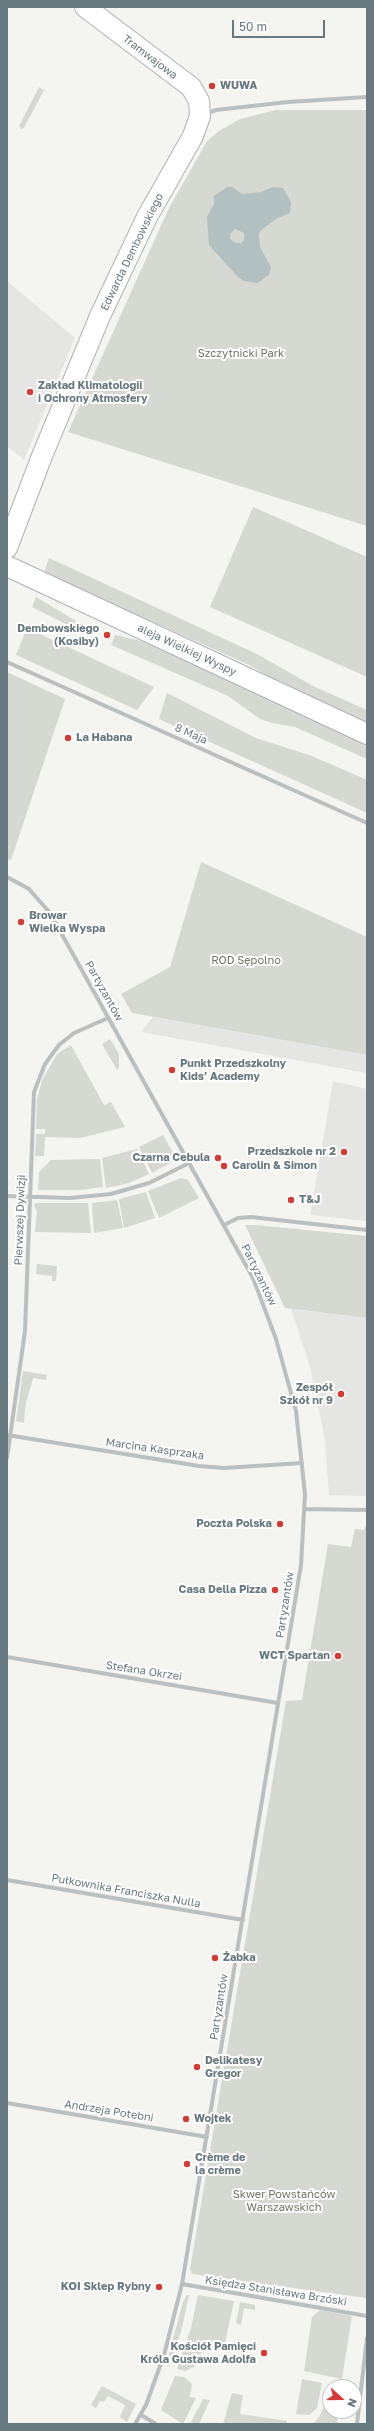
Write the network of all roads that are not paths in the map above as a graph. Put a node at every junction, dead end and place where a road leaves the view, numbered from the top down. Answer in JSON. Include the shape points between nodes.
{"nodes":[{"id":1,"x":85,"y":7,"type":"edge"},
{"id":2,"x":367,"y":97,"type":"edge"},
{"id":3,"x":200,"y":116,"type":"junction"},
{"id":4,"x":7,"y":548,"type":"edge"},
{"id":5,"x":7,"y":566,"type":"edge"},
{"id":6,"x":7,"y":662,"type":"edge"},
{"id":7,"x":367,"y":734,"type":"edge"},
{"id":8,"x":367,"y":823,"type":"edge"},
{"id":9,"x":7,"y":877,"type":"edge"},
{"id":10,"x":108,"y":1018,"type":"junction"},
{"id":11,"x":190,"y":1163,"type":"junction"},
{"id":12,"x":7,"y":1196,"type":"edge"},
{"id":13,"x":30,"y":1197,"type":"junction"},
{"id":14,"x":224,"y":1224,"type":"junction"},
{"id":15,"x":367,"y":1230,"type":"edge"},
{"id":16,"x":9,"y":1435,"type":"edge"},
{"id":17,"x":7,"y":1458,"type":"edge"},
{"id":18,"x":302,"y":1463,"type":"junction"},
{"id":19,"x":305,"y":1509,"type":"junction"},
{"id":20,"x":367,"y":1510,"type":"edge"},
{"id":21,"x":7,"y":1658,"type":"edge"},
{"id":22,"x":278,"y":1703,"type":"junction"},
{"id":23,"x":7,"y":1880,"type":"edge"},
{"id":24,"x":243,"y":1920,"type":"junction"},
{"id":25,"x":7,"y":2103,"type":"edge"},
{"id":26,"x":207,"y":2137,"type":"junction"},
{"id":27,"x":182,"y":2284,"type":"junction"},
{"id":28,"x":367,"y":2316,"type":"edge"},
{"id":29,"x":367,"y":2338,"type":"edge"},
{"id":30,"x":141,"y":2415,"type":"junction"},
{"id":31,"x":135,"y":2424,"type":"edge"},
{"id":32,"x":156,"y":2424,"type":"edge"},
{"id":33,"x":357,"y":2424,"type":"edge"}],
"edges":[{"from":1,"to":3,"type":"street","name":"Tramwajowa","via":[[191,88],[199,101]]},
{"from":2,"to":3,"type":"street","via":[[216,110]]},
{"from":3,"to":4,"type":"street","name":"Edwarda Dembowskiego","via":[[193,136],[147,217],[100,316]]},
{"from":5,"to":7,"type":"street","name":"aleja Wielkiej Wyspy"},
{"from":6,"to":8,"type":"street","name":"8 Maja"},
{"from":9,"to":10,"type":"street","name":"Partyzantów","via":[[29,888],[44,904]]},
{"from":10,"to":11,"type":"street","name":"Partyzantów"},
{"from":10,"to":13,"type":"street","name":"Pierwszej Dywizji","via":[[74,1033],[59,1046],[39,1077],[32,1111]]},
{"from":11,"to":13,"type":"street","via":[[149,1183],[111,1194],[70,1198]]},
{"from":11,"to":14,"type":"street","name":"Partyzantów"},
{"from":12,"to":13,"type":"street"},
{"from":13,"to":16,"type":"street","name":"Pierwszej Dywizji","via":[[25,1331]]},
{"from":14,"to":15,"type":"street","via":[[238,1218],[251,1217]]},
{"from":14,"to":18,"type":"street","name":"Partyzantów","via":[[253,1278],[276,1339],[296,1410]]},
{"from":16,"to":17,"type":"street","name":"Pierwszej Dywizji"},
{"from":16,"to":18,"type":"street","name":"Marcina Kasprzaka","via":[[211,1467]]},
{"from":18,"to":19,"type":"street","name":"Partyzantów"},
{"from":19,"to":20,"type":"street"},
{"from":19,"to":22,"type":"street","name":"Partyzantów","via":[[301,1565]]},
{"from":21,"to":22,"type":"street","name":"Stefana Okrzei"},
{"from":22,"to":24,"type":"street","name":"Partyzantów"},
{"from":23,"to":24,"type":"street","name":"Pułkownika Franciszka Nulla"},
{"from":24,"to":26,"type":"street","name":"Partyzantów"},
{"from":25,"to":26,"type":"street","name":"Andrzeja Potebni"},
{"from":26,"to":27,"type":"street","name":"Partyzantów"},
{"from":27,"to":28,"type":"street","name":"Księdza Stanisława Brzóski"},
{"from":27,"to":30,"type":"street","name":"Partyzantów","via":[[164,2355]]},
{"from":29,"to":33,"type":"street"},
{"from":30,"to":31,"type":"street","name":"Partyzantów"},
{"from":30,"to":32,"type":"street"}]}
